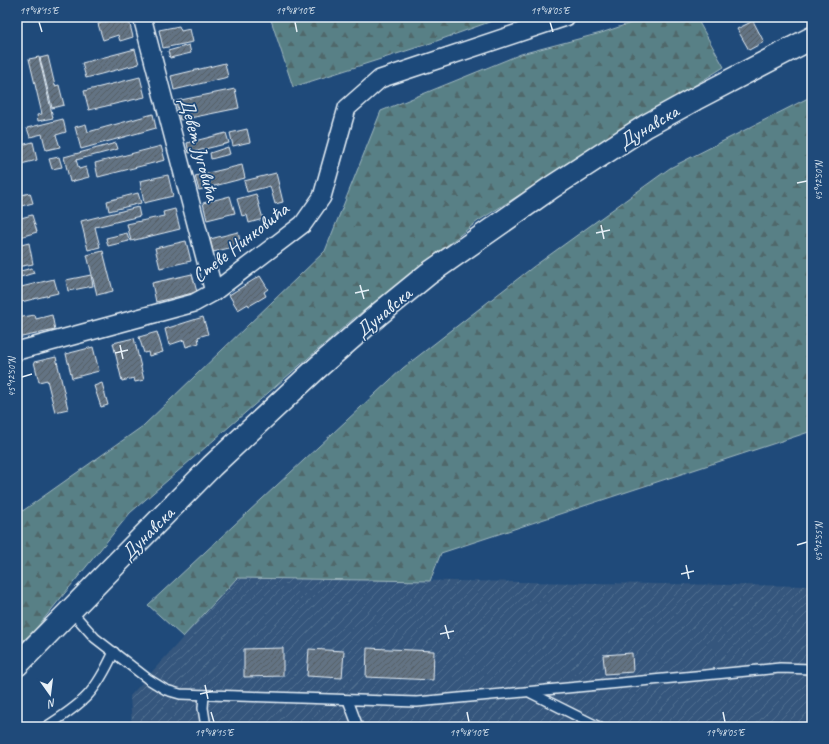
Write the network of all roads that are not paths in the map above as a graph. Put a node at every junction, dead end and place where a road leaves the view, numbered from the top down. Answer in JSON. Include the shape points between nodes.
{"nodes":[{"id":1,"x":142,"y":17,"type":"edge"},
{"id":2,"x":566,"y":17,"type":"edge"},
{"id":3,"x":812,"y":38,"type":"edge"},
{"id":4,"x":214,"y":292,"type":"junction"},
{"id":5,"x":17,"y":351,"type":"edge"},
{"id":6,"x":71,"y":612,"type":"junction"},
{"id":7,"x":114,"y":652,"type":"junction"},
{"id":8,"x":17,"y":665,"type":"edge"},
{"id":9,"x":812,"y":669,"type":"edge"},
{"id":10,"x":530,"y":692,"type":"junction"},
{"id":11,"x":204,"y":695,"type":"junction"},
{"id":12,"x":348,"y":700,"type":"junction"},
{"id":13,"x":46,"y":727,"type":"edge"},
{"id":14,"x":206,"y":727,"type":"edge"},
{"id":15,"x":358,"y":727,"type":"edge"},
{"id":16,"x":599,"y":727,"type":"edge"}],
"edges":[{"from":1,"to":4,"type":"street","name":"Девет Југовића"},
{"from":2,"to":4,"type":"street","name":"Стеве Нинковића","via":[[380,79],[347,108],[322,197],[303,224]]},
{"from":3,"to":6,"type":"main road","name":"Дунавска","via":[[694,98],[646,126],[552,187],[428,274],[317,368],[212,466]]},
{"from":4,"to":5,"type":"street","name":"Стеве Нинковића","via":[[194,303]]},
{"from":6,"to":7,"type":"lane","via":[[95,638]]},
{"from":6,"to":8,"type":"main road","name":"Дунавска"},
{"from":7,"to":11,"type":"lane","via":[[166,690],[180,694]]},
{"from":7,"to":13,"type":"lane","via":[[89,694]]},
{"from":9,"to":10,"type":"lane","via":[[780,668]]},
{"from":10,"to":12,"type":"lane","via":[[417,702]]},
{"from":10,"to":16,"type":"lane"},
{"from":11,"to":12,"type":"lane"},
{"from":11,"to":14,"type":"lane"},
{"from":12,"to":15,"type":"lane"}]}
